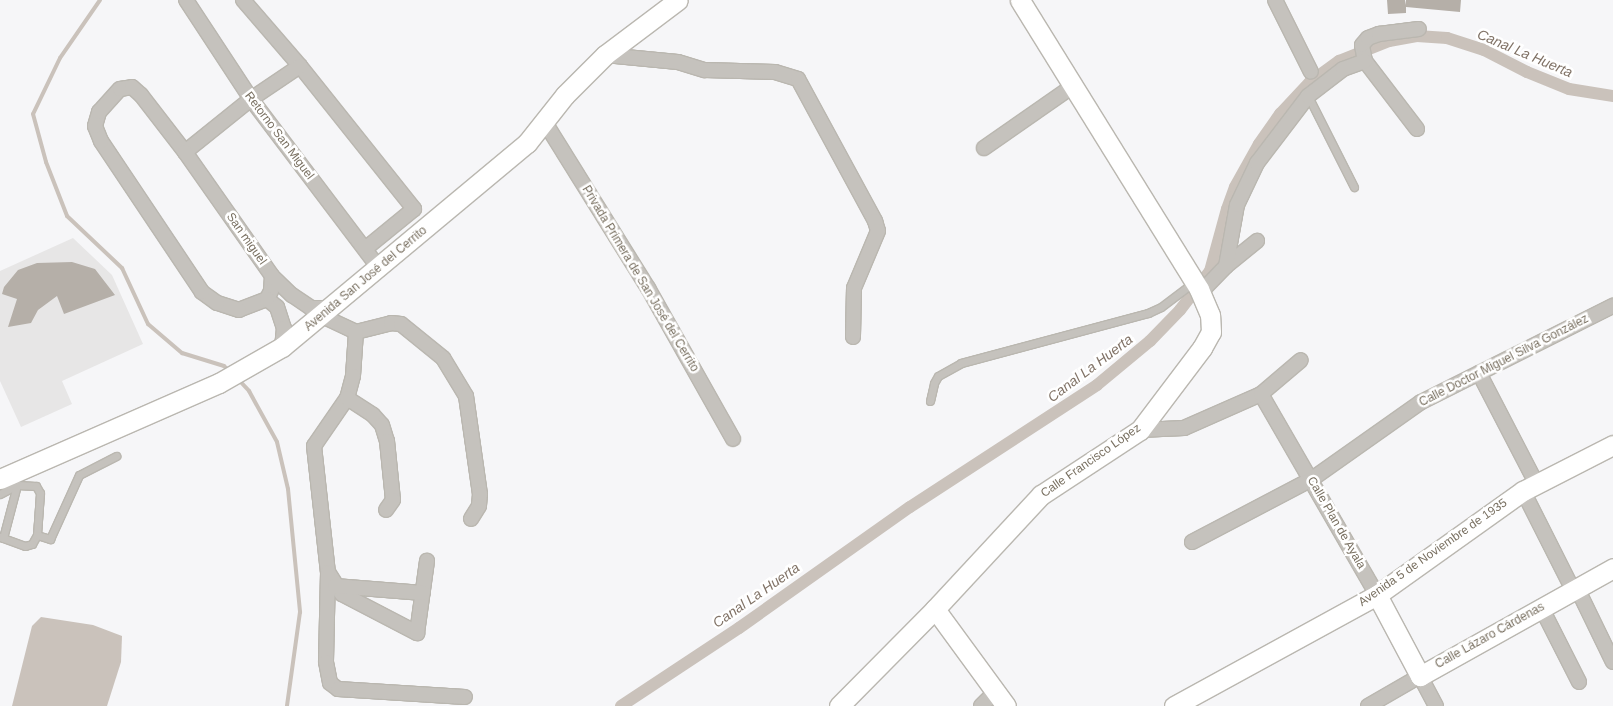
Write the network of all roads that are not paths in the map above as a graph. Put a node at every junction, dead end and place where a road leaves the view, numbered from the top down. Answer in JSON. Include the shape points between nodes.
{"nodes":[{"id":1,"x":186,"y":0,"type":"edge"},
{"id":2,"x":243,"y":0,"type":"edge"},
{"id":3,"x":678,"y":0,"type":"edge"},
{"id":4,"x":1020,"y":0,"type":"edge"},
{"id":5,"x":1275,"y":0,"type":"edge"},
{"id":6,"x":1419,"y":29,"type":"dead end"},
{"id":7,"x":1364,"y":54,"type":"junction"},
{"id":8,"x":605,"y":55,"type":"junction"},
{"id":9,"x":300,"y":66,"type":"junction"},
{"id":10,"x":1311,"y":72,"type":"dead end"},
{"id":11,"x":1074,"y":86,"type":"junction"},
{"id":12,"x":1308,"y":96,"type":"junction"},
{"id":13,"x":251,"y":99,"type":"junction"},
{"id":14,"x":544,"y":121,"type":"junction"},
{"id":15,"x":1417,"y":129,"type":"dead end"},
{"id":16,"x":984,"y":148,"type":"dead end"},
{"id":17,"x":185,"y":152,"type":"junction"},
{"id":18,"x":1354,"y":187,"type":"dead end"},
{"id":19,"x":1257,"y":241,"type":"dead end"},
{"id":20,"x":365,"y":249,"type":"junction"},
{"id":21,"x":1226,"y":266,"type":"junction"},
{"id":22,"x":379,"y":268,"type":"junction"},
{"id":23,"x":272,"y":276,"type":"junction"},
{"id":24,"x":1198,"y":287,"type":"junction"},
{"id":25,"x":267,"y":299,"type":"junction"},
{"id":26,"x":1613,"y":306,"type":"edge"},
{"id":27,"x":327,"y":312,"type":"junction"},
{"id":28,"x":356,"y":332,"type":"junction"},
{"id":29,"x":853,"y":337,"type":"dead end"},
{"id":30,"x":282,"y":348,"type":"junction"},
{"id":31,"x":1301,"y":360,"type":"dead end"},
{"id":32,"x":1479,"y":373,"type":"junction"},
{"id":33,"x":1261,"y":394,"type":"junction"},
{"id":34,"x":347,"y":398,"type":"junction"},
{"id":35,"x":930,"y":401,"type":"dead end"},
{"id":36,"x":1140,"y":430,"type":"junction"},
{"id":37,"x":732,"y":439,"type":"dead end"},
{"id":38,"x":1613,"y":445,"type":"edge"},
{"id":39,"x":116,"y":456,"type":"dead end"},
{"id":40,"x":1312,"y":479,"type":"junction"},
{"id":41,"x":9,"y":482,"type":"edge"},
{"id":42,"x":1529,"y":487,"type":"junction"},
{"id":43,"x":0,"y":494,"type":"edge"},
{"id":44,"x":386,"y":510,"type":"dead end"},
{"id":45,"x":471,"y":519,"type":"dead end"},
{"id":46,"x":37,"y":535,"type":"junction"},
{"id":47,"x":2,"y":538,"type":"edge"},
{"id":48,"x":1192,"y":542,"type":"dead end"},
{"id":49,"x":427,"y":561,"type":"dead end"},
{"id":50,"x":1613,"y":568,"type":"edge"},
{"id":51,"x":328,"y":572,"type":"junction"},
{"id":52,"x":335,"y":586,"type":"junction"},
{"id":53,"x":1575,"y":589,"type":"junction"},
{"id":54,"x":423,"y":593,"type":"junction"},
{"id":55,"x":1377,"y":595,"type":"junction"},
{"id":56,"x":1541,"y":607,"type":"junction"},
{"id":57,"x":935,"y":609,"type":"junction"},
{"id":58,"x":1613,"y":662,"type":"edge"},
{"id":59,"x":1420,"y":676,"type":"junction"},
{"id":60,"x":1579,"y":682,"type":"dead end"},
{"id":61,"x":465,"y":697,"type":"dead end"},
{"id":62,"x":1001,"y":699,"type":"edge"},
{"id":63,"x":1371,"y":705,"type":"edge"},
{"id":64,"x":839,"y":706,"type":"edge"},
{"id":65,"x":981,"y":706,"type":"edge"},
{"id":66,"x":1174,"y":706,"type":"edge"},
{"id":67,"x":1436,"y":706,"type":"edge"}],
"edges":[{"from":1,"to":13,"type":"street","name":"Retorno San Miguel"},
{"from":2,"to":9,"type":"street"},
{"from":3,"to":8,"type":"street","name":"Avenida San José del Cerrito"},
{"from":4,"to":11,"type":"street","name":"Calle Francisco López"},
{"from":5,"to":10,"type":"street"},
{"from":6,"to":7,"type":"street","via":[[1368,38]]},
{"from":7,"to":12,"type":"street"},
{"from":7,"to":15,"type":"street"},
{"from":8,"to":14,"type":"street","name":"Avenida San José del Cerrito"},
{"from":8,"to":29,"type":"street","via":[[678,62],[706,70],[775,72],[798,79],[878,231],[854,288]]},
{"from":9,"to":13,"type":"street"},
{"from":9,"to":20,"type":"street","via":[[414,209]]},
{"from":11,"to":16,"type":"street"},
{"from":11,"to":24,"type":"street","name":"Calle Francisco López"},
{"from":12,"to":18,"type":"lane"},
{"from":12,"to":21,"type":"street","via":[[1257,163],[1237,206]]},
{"from":13,"to":17,"type":"street"},
{"from":13,"to":20,"type":"street","name":"Retorno San Miguel"},
{"from":14,"to":22,"type":"street","name":"Avenida San José del Cerrito","via":[[527,143]]},
{"from":14,"to":37,"type":"street","name":"Privada Primera de San José del Cerrito","via":[[648,288]]},
{"from":17,"to":23,"type":"street","name":"San miguel"},
{"from":17,"to":25,"type":"street","name":"San miguel","via":[[132,87],[120,89],[99,112],[95,126],[101,141],[202,292],[217,303],[239,310]]},
{"from":19,"to":21,"type":"street"},
{"from":20,"to":22,"type":"street","name":"Retorno San Miguel"},
{"from":21,"to":24,"type":"street"},
{"from":22,"to":27,"type":"street","name":"Avenida San José del Cerrito"},
{"from":23,"to":25,"type":"street","name":"San miguel"},
{"from":23,"to":27,"type":"street","via":[[311,308]]},
{"from":24,"to":35,"type":"lane","via":[[1148,313],[961,363],[938,376]]},
{"from":24,"to":36,"type":"street","name":"Calle Francisco López","via":[[1210,315],[1211,332]]},
{"from":25,"to":30,"type":"street","via":[[277,307],[284,328]]},
{"from":26,"to":32,"type":"street","name":"Calle Doctor Miguel Silva González"},
{"from":27,"to":28,"type":"street"},
{"from":27,"to":30,"type":"street","name":"Avenida San José del Cerrito"},
{"from":28,"to":34,"type":"street","via":[[353,376]]},
{"from":28,"to":45,"type":"street","via":[[391,323],[401,324],[443,358],[466,396],[480,494],[479,506]]},
{"from":30,"to":41,"type":"street","name":"Avenida San José del Cerrito","via":[[233,375]]},
{"from":31,"to":33,"type":"street"},
{"from":32,"to":40,"type":"street","name":"Calle Doctor Miguel Silva González","via":[[1421,402]]},
{"from":32,"to":42,"type":"street"},
{"from":33,"to":36,"type":"street","via":[[1184,428]]},
{"from":33,"to":40,"type":"street","name":"Calle Plan de Ayala"},
{"from":34,"to":44,"type":"street","via":[[382,425],[387,440],[393,500]]},
{"from":34,"to":51,"type":"street","via":[[314,446]]},
{"from":36,"to":57,"type":"street","name":"Calle Francisco López","via":[[1041,495]]},
{"from":38,"to":42,"type":"street","name":"Avenida 5 de Noviembre de 1935"},
{"from":39,"to":46,"type":"lane","via":[[79,475],[50,539]]},
{"from":40,"to":48,"type":"street","name":"Calle Doctor Miguel Silva González"},
{"from":40,"to":55,"type":"street","name":"Calle Plan de Ayala"},
{"from":41,"to":43,"type":"lane"},
{"from":41,"to":46,"type":"lane","via":[[39,489]]},
{"from":41,"to":47,"type":"lane"},
{"from":42,"to":53,"type":"street"},
{"from":42,"to":55,"type":"street","name":"Avenida 5 de Noviembre de 1935"},
{"from":46,"to":47,"type":"lane","via":[[32,544],[24,546]]},
{"from":49,"to":54,"type":"street"},
{"from":50,"to":53,"type":"street","name":"Calle Lázaro Cárdenas"},
{"from":51,"to":52,"type":"street"},
{"from":51,"to":61,"type":"street","via":[[326,662],[330,682],[338,689]]},
{"from":52,"to":54,"type":"street"},
{"from":52,"to":54,"type":"street","via":[[342,594],[417,633]]},
{"from":53,"to":56,"type":"street","name":"Calle Lázaro Cárdenas"},
{"from":53,"to":58,"type":"street"},
{"from":55,"to":59,"type":"street","name":"Calle Plan de Ayala"},
{"from":55,"to":66,"type":"street","name":"Avenida 5 de Noviembre de 1935"},
{"from":56,"to":59,"type":"street","name":"Calle Lázaro Cárdenas"},
{"from":56,"to":60,"type":"street"},
{"from":57,"to":62,"type":"street"},
{"from":57,"to":64,"type":"street","name":"Calle Francisco López"},
{"from":59,"to":63,"type":"street","name":"Calle Lázaro Cárdenas"},
{"from":59,"to":67,"type":"street","name":"Calle Plan de Ayala"},
{"from":62,"to":65,"type":"street"}]}
